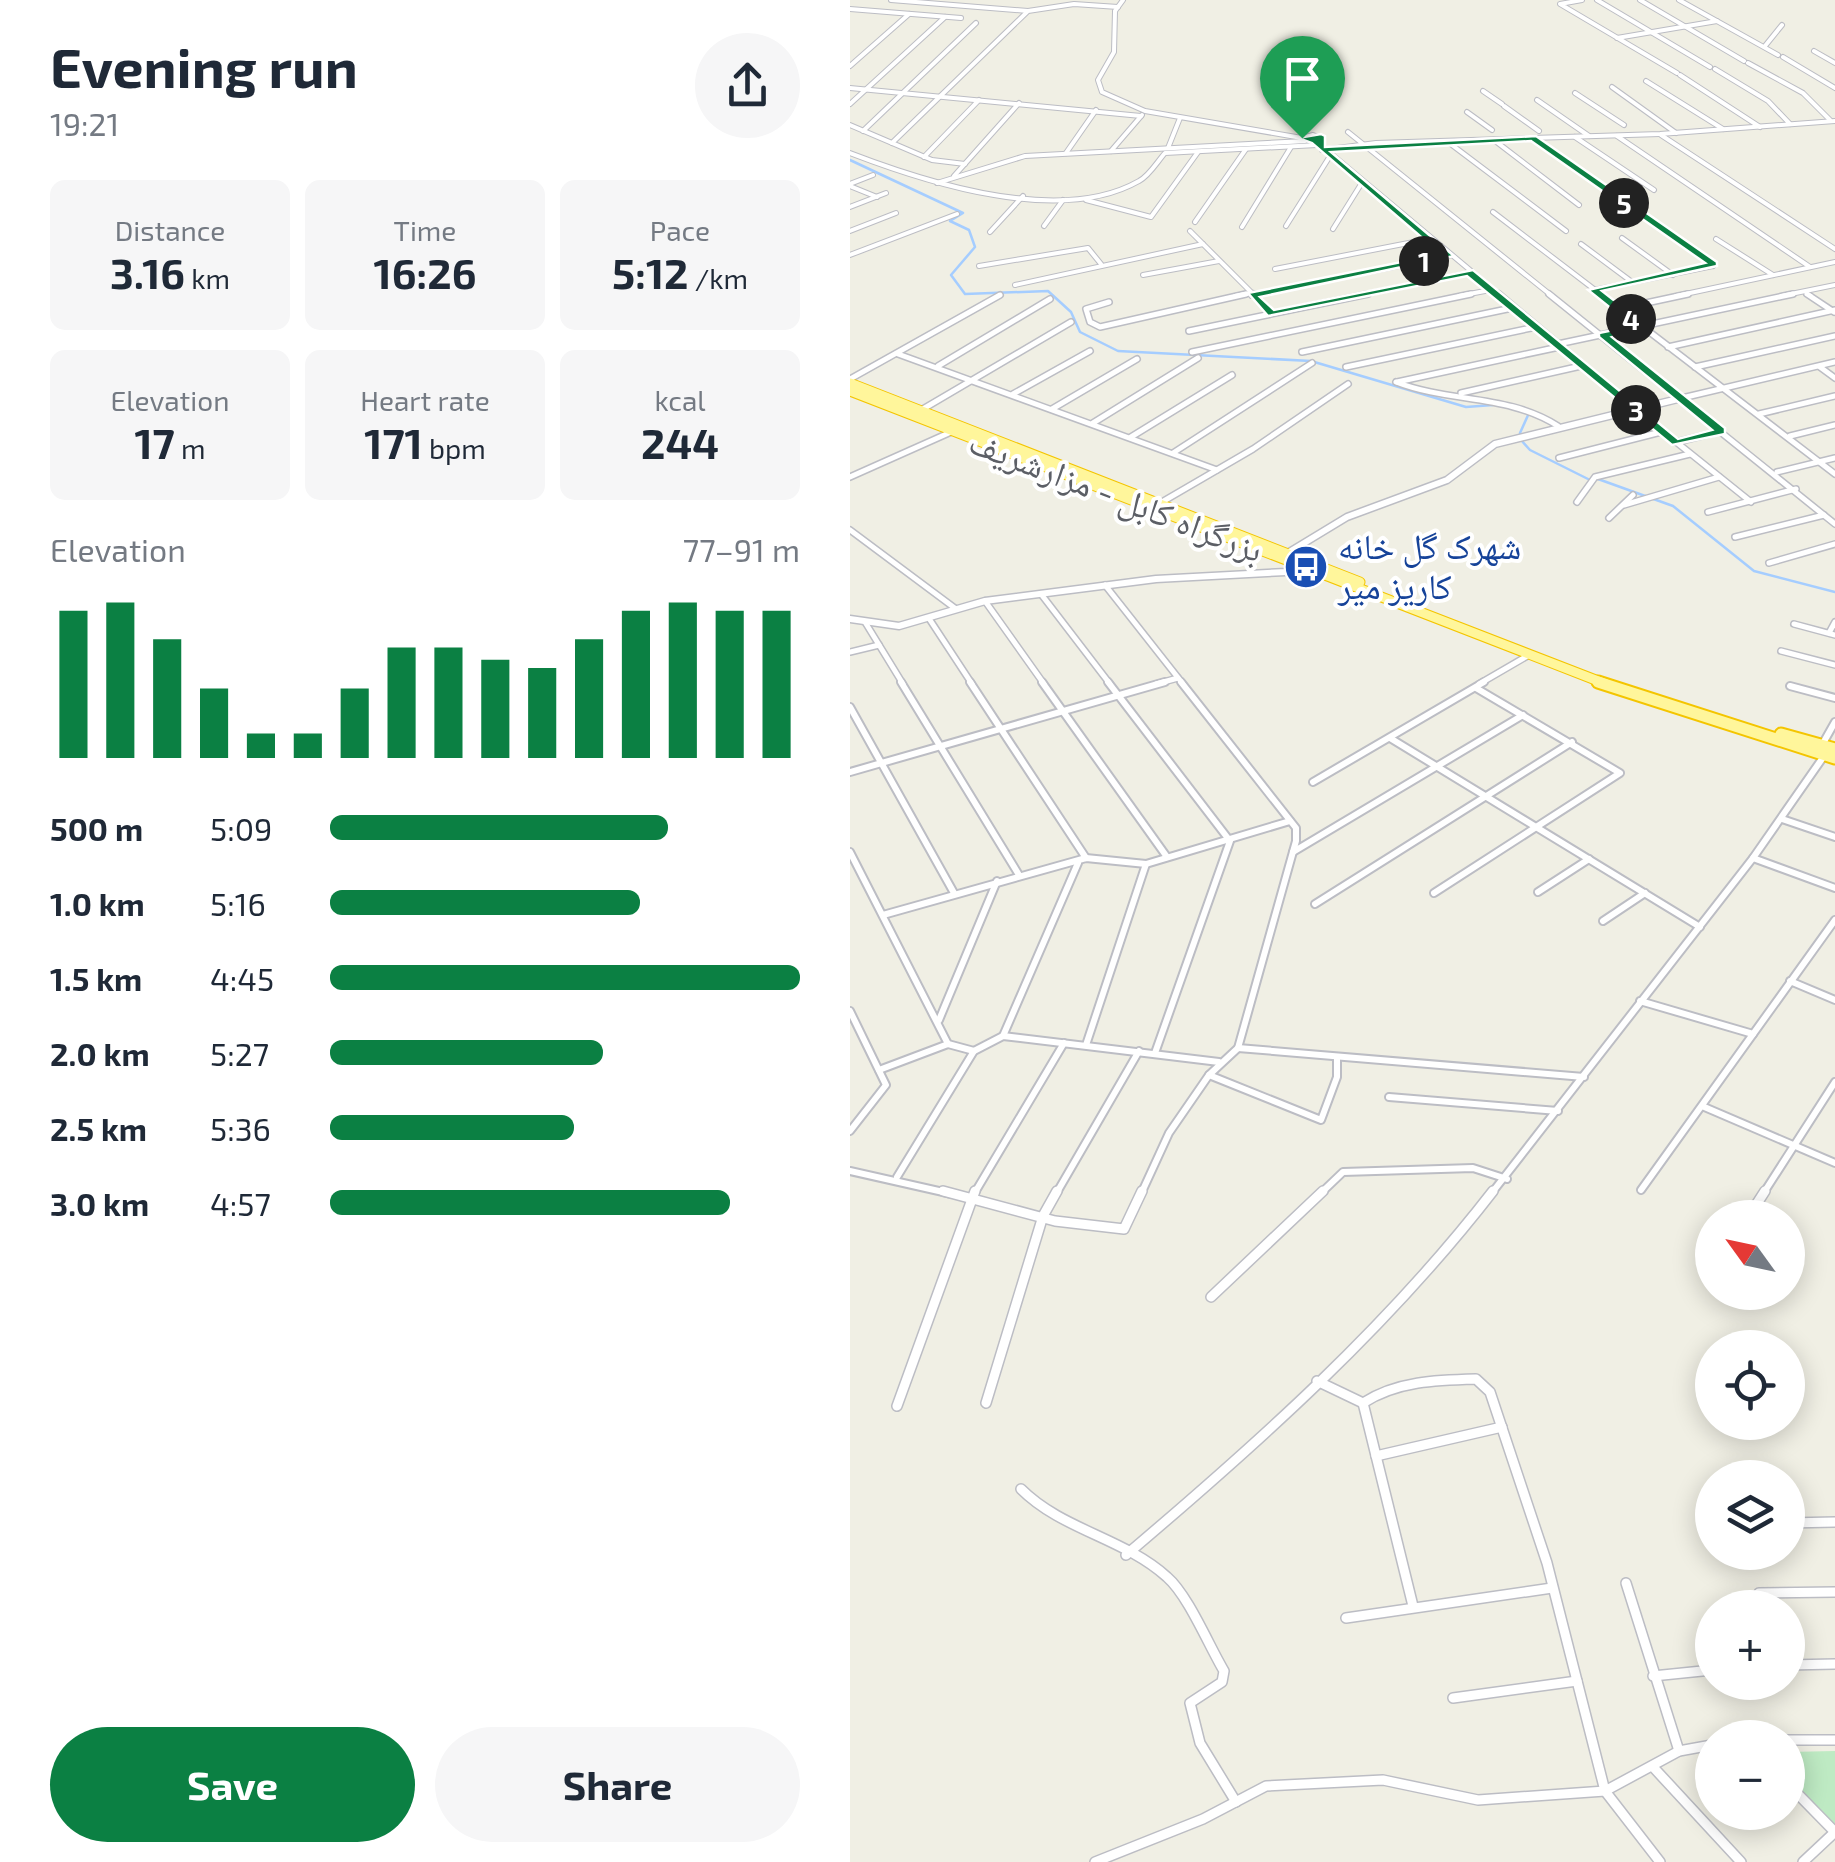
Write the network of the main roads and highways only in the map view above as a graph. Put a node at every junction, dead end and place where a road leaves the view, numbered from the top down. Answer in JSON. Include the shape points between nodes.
{"nodes":[{"id":1,"x":850,"y":381,"type":"edge"},
{"id":2,"x":850,"y":392,"type":"edge"},
{"id":3,"x":1283,"y":556,"type":"junction"},
{"id":4,"x":1492,"y":637,"type":"junction"},
{"id":5,"x":1635,"y":691,"type":"junction"},
{"id":6,"x":1829,"y":752,"type":"edge"}],
"edges":[{"from":1,"to":3,"type":"highway","name":"بزرگراه کابل - مزارشریف"},
{"from":2,"to":3,"type":"highway","name":"بزرگراه کابل - مزارشریف"},
{"from":3,"to":4,"type":"highway","name":"بزرگراه کابل - مزارشریف"},
{"from":4,"to":5,"type":"highway","name":"بزرگراه کابل - مزارشریف"},
{"from":4,"to":5,"type":"highway","name":"بزرگراه کابل - مزارشریف"},
{"from":5,"to":6,"type":"highway","name":"بزرگراه کابل - مزارشریف"}]}
